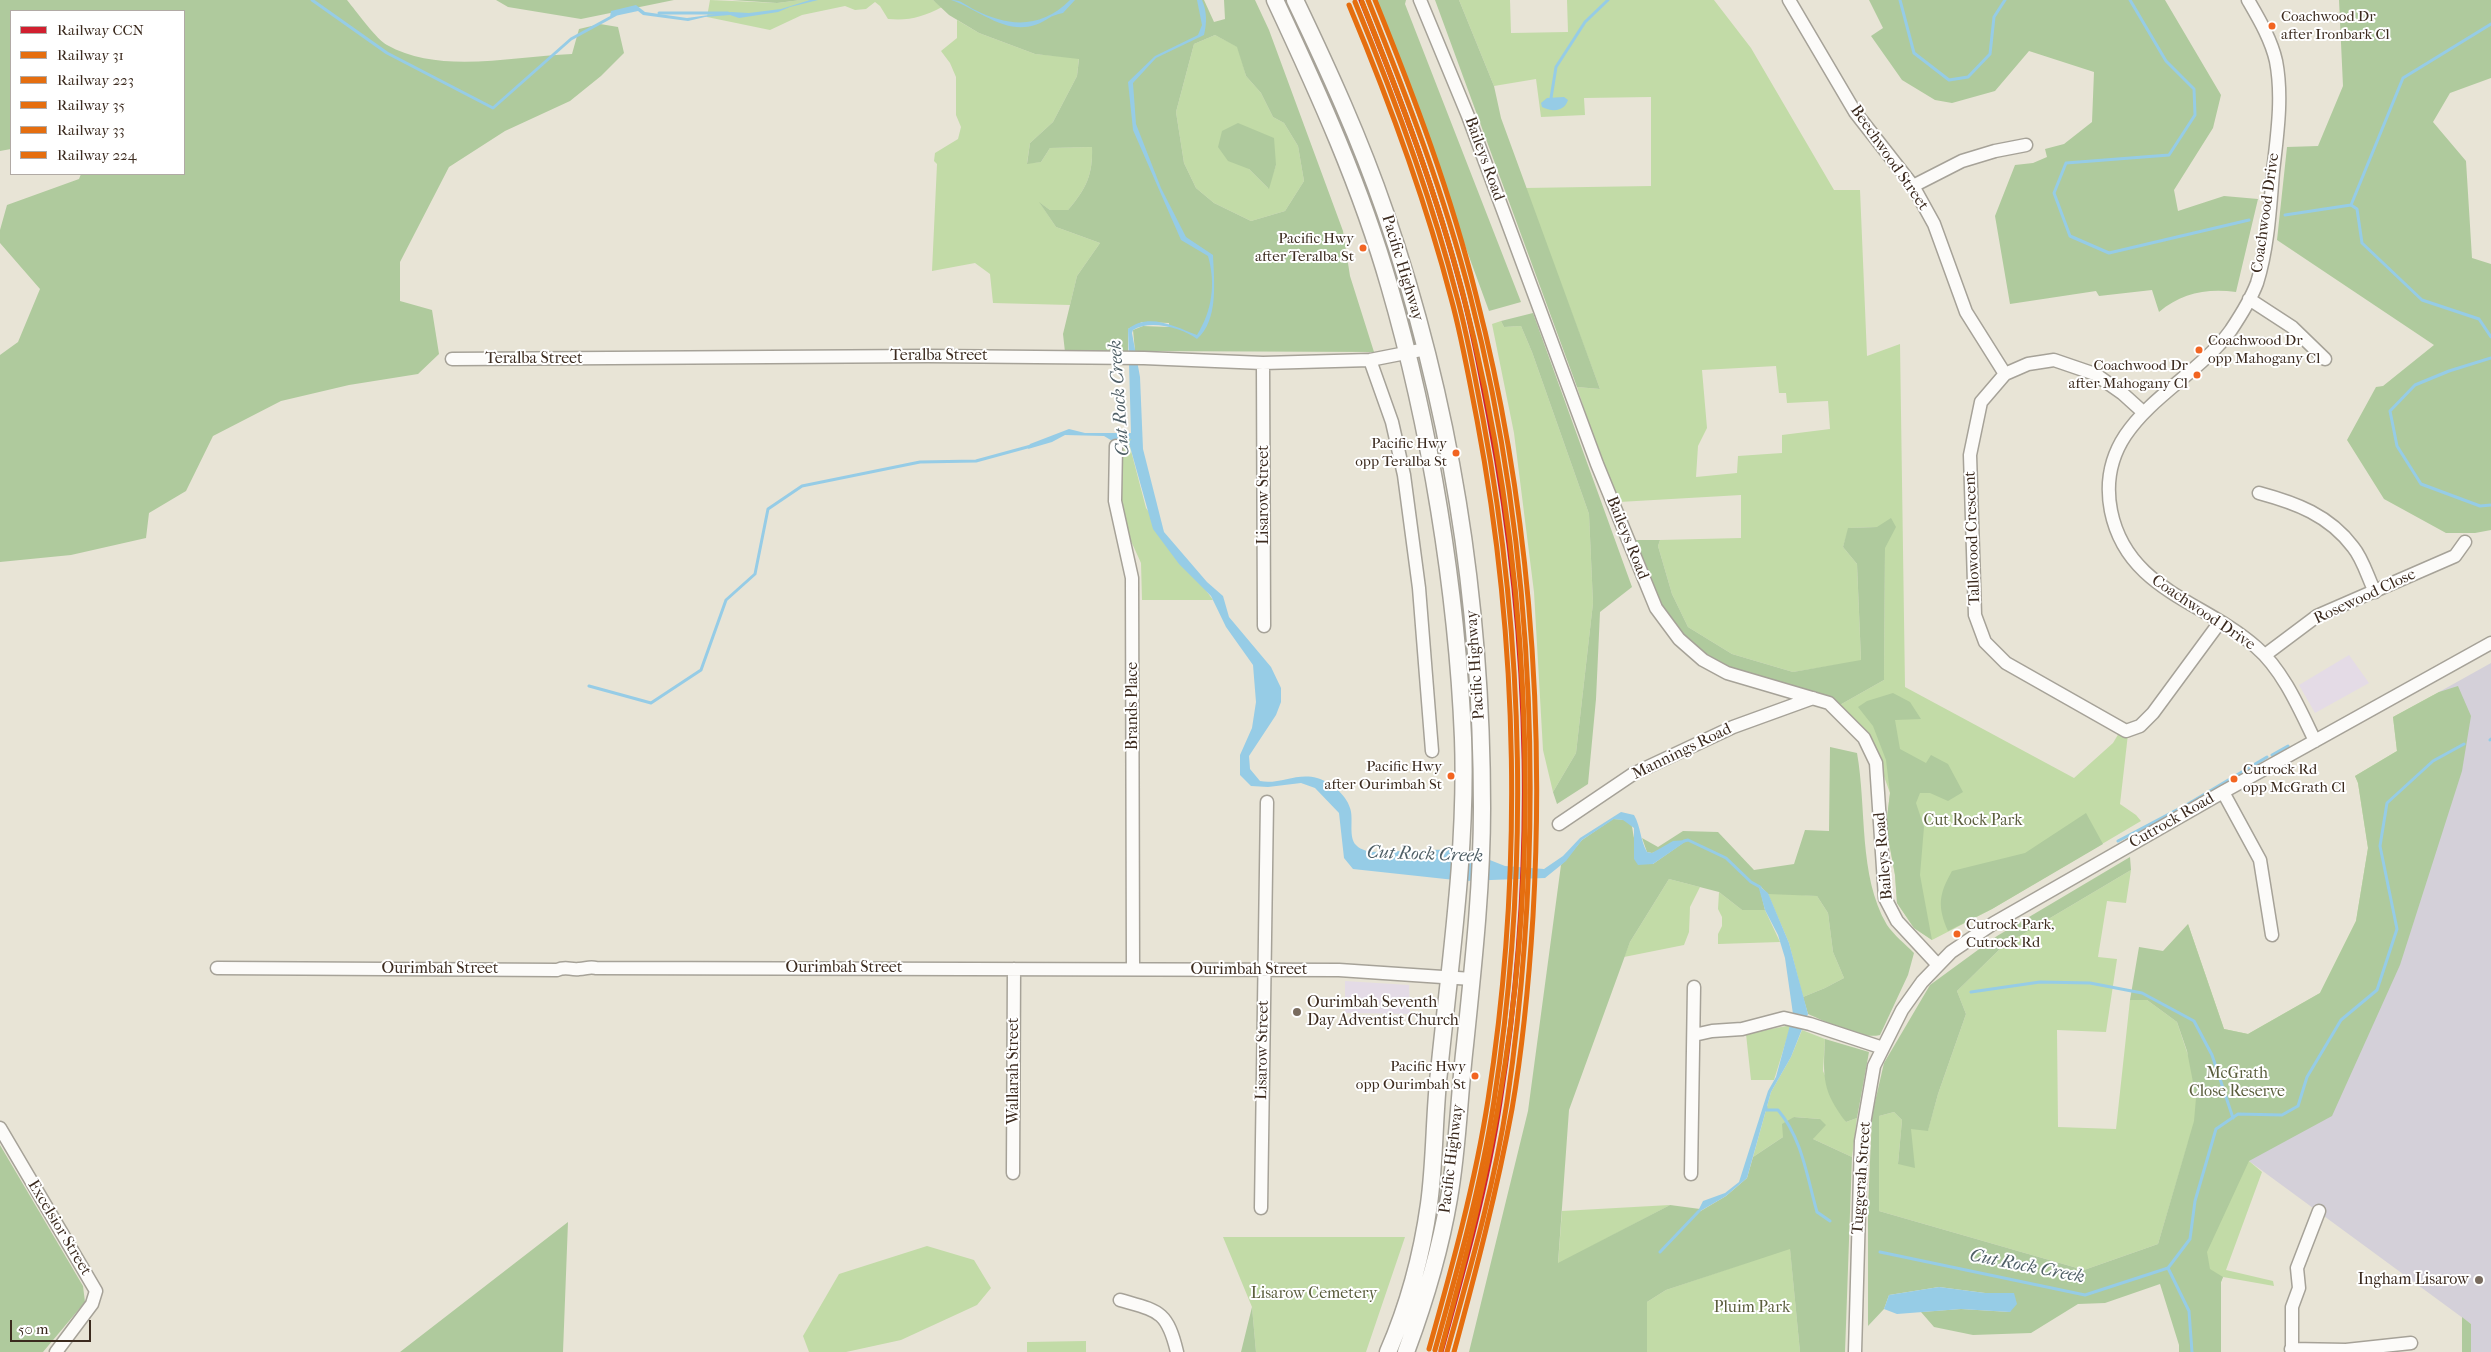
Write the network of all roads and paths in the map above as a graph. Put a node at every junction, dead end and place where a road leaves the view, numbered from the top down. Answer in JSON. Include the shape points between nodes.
{"nodes":[{"id":1,"x":1275,"y":0,"type":"edge"},
{"id":2,"x":1294,"y":0,"type":"edge"},
{"id":3,"x":1420,"y":0,"type":"edge"},
{"id":4,"x":1788,"y":0,"type":"edge"},
{"id":5,"x":2248,"y":0,"type":"edge"},
{"id":6,"x":2026,"y":145,"type":"dead end"},
{"id":7,"x":1913,"y":186,"type":"junction"},
{"id":8,"x":2249,"y":299,"type":"junction"},
{"id":9,"x":1426,"y":349,"type":"junction"},
{"id":10,"x":1406,"y":352,"type":"junction"},
{"id":11,"x":2325,"y":358,"type":"dead end"},
{"id":12,"x":452,"y":359,"type":"dead end"},
{"id":13,"x":1370,"y":360,"type":"junction"},
{"id":14,"x":1263,"y":363,"type":"junction"},
{"id":15,"x":2005,"y":374,"type":"junction"},
{"id":16,"x":2143,"y":412,"type":"junction"},
{"id":17,"x":1116,"y":446,"type":"dead end"},
{"id":18,"x":2259,"y":492,"type":"dead end"},
{"id":19,"x":2465,"y":542,"type":"dead end"},
{"id":20,"x":2375,"y":592,"type":"junction"},
{"id":21,"x":2220,"y":622,"type":"junction"},
{"id":22,"x":1264,"y":626,"type":"dead end"},
{"id":23,"x":2491,"y":643,"type":"edge"},
{"id":24,"x":2265,"y":655,"type":"junction"},
{"id":25,"x":1813,"y":698,"type":"junction"},
{"id":26,"x":2315,"y":741,"type":"junction"},
{"id":27,"x":1432,"y":751,"type":"dead end"},
{"id":28,"x":2223,"y":792,"type":"junction"},
{"id":29,"x":1267,"y":802,"type":"dead end"},
{"id":30,"x":1559,"y":824,"type":"dead end"},
{"id":31,"x":2272,"y":934,"type":"dead end"},
{"id":32,"x":1937,"y":964,"type":"junction"},
{"id":33,"x":217,"y":968,"type":"dead end"},
{"id":34,"x":1014,"y":969,"type":"junction"},
{"id":35,"x":1133,"y":969,"type":"junction"},
{"id":36,"x":1265,"y":970,"type":"junction"},
{"id":37,"x":1450,"y":977,"type":"junction"},
{"id":38,"x":1472,"y":979,"type":"junction"},
{"id":39,"x":1694,"y":988,"type":"dead end"},
{"id":40,"x":1694,"y":1035,"type":"junction"},
{"id":41,"x":1883,"y":1048,"type":"junction"},
{"id":42,"x":0,"y":1128,"type":"edge"},
{"id":43,"x":1014,"y":1173,"type":"dead end"},
{"id":44,"x":1691,"y":1174,"type":"dead end"},
{"id":45,"x":1260,"y":1208,"type":"dead end"},
{"id":46,"x":2319,"y":1211,"type":"dead end"},
{"id":47,"x":1120,"y":1300,"type":"dead end"},
{"id":48,"x":2411,"y":1343,"type":"dead end"},
{"id":49,"x":2292,"y":1351,"type":"edge"},
{"id":50,"x":56,"y":1352,"type":"edge"},
{"id":51,"x":1177,"y":1352,"type":"edge"},
{"id":52,"x":1388,"y":1352,"type":"edge"},
{"id":53,"x":1406,"y":1352,"type":"edge"},
{"id":54,"x":1855,"y":1352,"type":"edge"}],
"edges":[{"from":1,"to":10,"type":"main road","name":"Pacific Highway","via":[[1352,176],[1389,283]]},
{"from":2,"to":9,"type":"main road","name":"Pacific Highway","via":[[1335,84],[1368,166]]},
{"from":3,"to":25,"type":"street","name":"Baileys Road","via":[[1468,116],[1597,464],[1656,608],[1679,639],[1703,660],[1727,673]]},
{"from":4,"to":7,"type":"street","name":"Beechwood Street","via":[[1855,112]]},
{"from":5,"to":8,"type":"street","name":"Coachwood Drive","via":[[2272,46],[2279,94],[2263,253],[2257,282]]},
{"from":6,"to":7,"type":"street","via":[[1962,160]]},
{"from":7,"to":15,"type":"street","name":"Beechwood Street","via":[[1934,224],[1966,312]]},
{"from":8,"to":11,"type":"street","via":[[2292,327]]},
{"from":8,"to":16,"type":"street","name":"Coachwood Drive","via":[[2221,342]]},
{"from":9,"to":10,"type":"street","name":"Teralba Street"},
{"from":9,"to":38,"type":"main road","name":"Pacific Highway","via":[[1455,484],[1467,561],[1480,719],[1481,839]]},
{"from":10,"to":13,"type":"street","name":"Teralba Street"},
{"from":10,"to":37,"type":"main road","name":"Pacific Highway","via":[[1442,532],[1463,740],[1461,840]]},
{"from":12,"to":14,"type":"street","name":"Teralba Street","via":[[928,356],[1144,358]]},
{"from":13,"to":14,"type":"street","name":"Teralba Street"},
{"from":13,"to":27,"type":"street","via":[[1392,422],[1404,475],[1419,588]]},
{"from":14,"to":22,"type":"street","name":"Lisarow Street"},
{"from":15,"to":16,"type":"street","name":"Tallowood Crescent","via":[[2028,364],[2054,360],[2095,374]]},
{"from":15,"to":21,"type":"street","name":"Tallowood Crescent","via":[[1981,402],[1970,455],[1975,615],[1985,642],[2006,663],[2126,731],[2140,726],[2153,713]]},
{"from":16,"to":21,"type":"street","name":"Coachwood Drive","via":[[2121,442],[2111,476],[2111,510],[2118,532],[2129,555],[2147,575]]},
{"from":17,"to":35,"type":"street","name":"Brands Place","via":[[1115,501],[1132,578]]},
{"from":18,"to":20,"type":"street","via":[[2297,503],[2332,524],[2354,548]]},
{"from":19,"to":20,"type":"street","name":"Rosewood Close","via":[[2455,556]]},
{"from":20,"to":24,"type":"street","name":"Rosewood Close","via":[[2317,616]]},
{"from":21,"to":24,"type":"street","name":"Coachwood Drive"},
{"from":23,"to":26,"type":"street","name":"Cutrock Road"},
{"from":24,"to":26,"type":"street","name":"Coachwood Drive"},
{"from":25,"to":30,"type":"street","name":"Mannings Road","via":[[1733,727],[1633,774]]},
{"from":25,"to":32,"type":"street","name":"Baileys Road","via":[[1829,703],[1841,714],[1864,738],[1876,763],[1885,898],[1897,921]]},
{"from":26,"to":28,"type":"street","name":"Cutrock Road"},
{"from":28,"to":31,"type":"street","via":[[2260,860]]},
{"from":28,"to":32,"type":"street","name":"Cutrock Road","via":[[1994,923]]},
{"from":29,"to":36,"type":"street","name":"Lisarow Street"},
{"from":32,"to":41,"type":"street","name":"Tuggerah Street","via":[[1906,1003]]},
{"from":33,"to":34,"type":"street","name":"Ourimbah Street"},
{"from":34,"to":35,"type":"street","name":"Ourimbah Street"},
{"from":34,"to":43,"type":"street","name":"Wallarah Street"},
{"from":35,"to":36,"type":"street","name":"Ourimbah Street"},
{"from":36,"to":37,"type":"street","name":"Ourimbah Street","via":[[1339,970]]},
{"from":36,"to":45,"type":"street","name":"Lisarow Street"},
{"from":37,"to":38,"type":"street","name":"Ourimbah Street"},
{"from":37,"to":52,"type":"main road","name":"Pacific Highway","via":[[1429,1204],[1414,1273]]},
{"from":38,"to":53,"type":"main road","name":"Pacific Highway","via":[[1449,1197],[1436,1264]]},
{"from":39,"to":40,"type":"street"},
{"from":40,"to":41,"type":"street","via":[[1742,1030],[1784,1018]]},
{"from":40,"to":44,"type":"street"},
{"from":41,"to":54,"type":"street","name":"Tuggerah Street","via":[[1874,1066],[1861,1141]]},
{"from":42,"to":50,"type":"street","name":"Excelsior Street","via":[[96,1292],[92,1304]]},
{"from":46,"to":49,"type":"street","via":[[2298,1268],[2298,1288],[2292,1307]]},
{"from":47,"to":51,"type":"street","via":[[1156,1311],[1172,1329]]},
{"from":48,"to":49,"type":"street","via":[[2346,1350]]}]}
